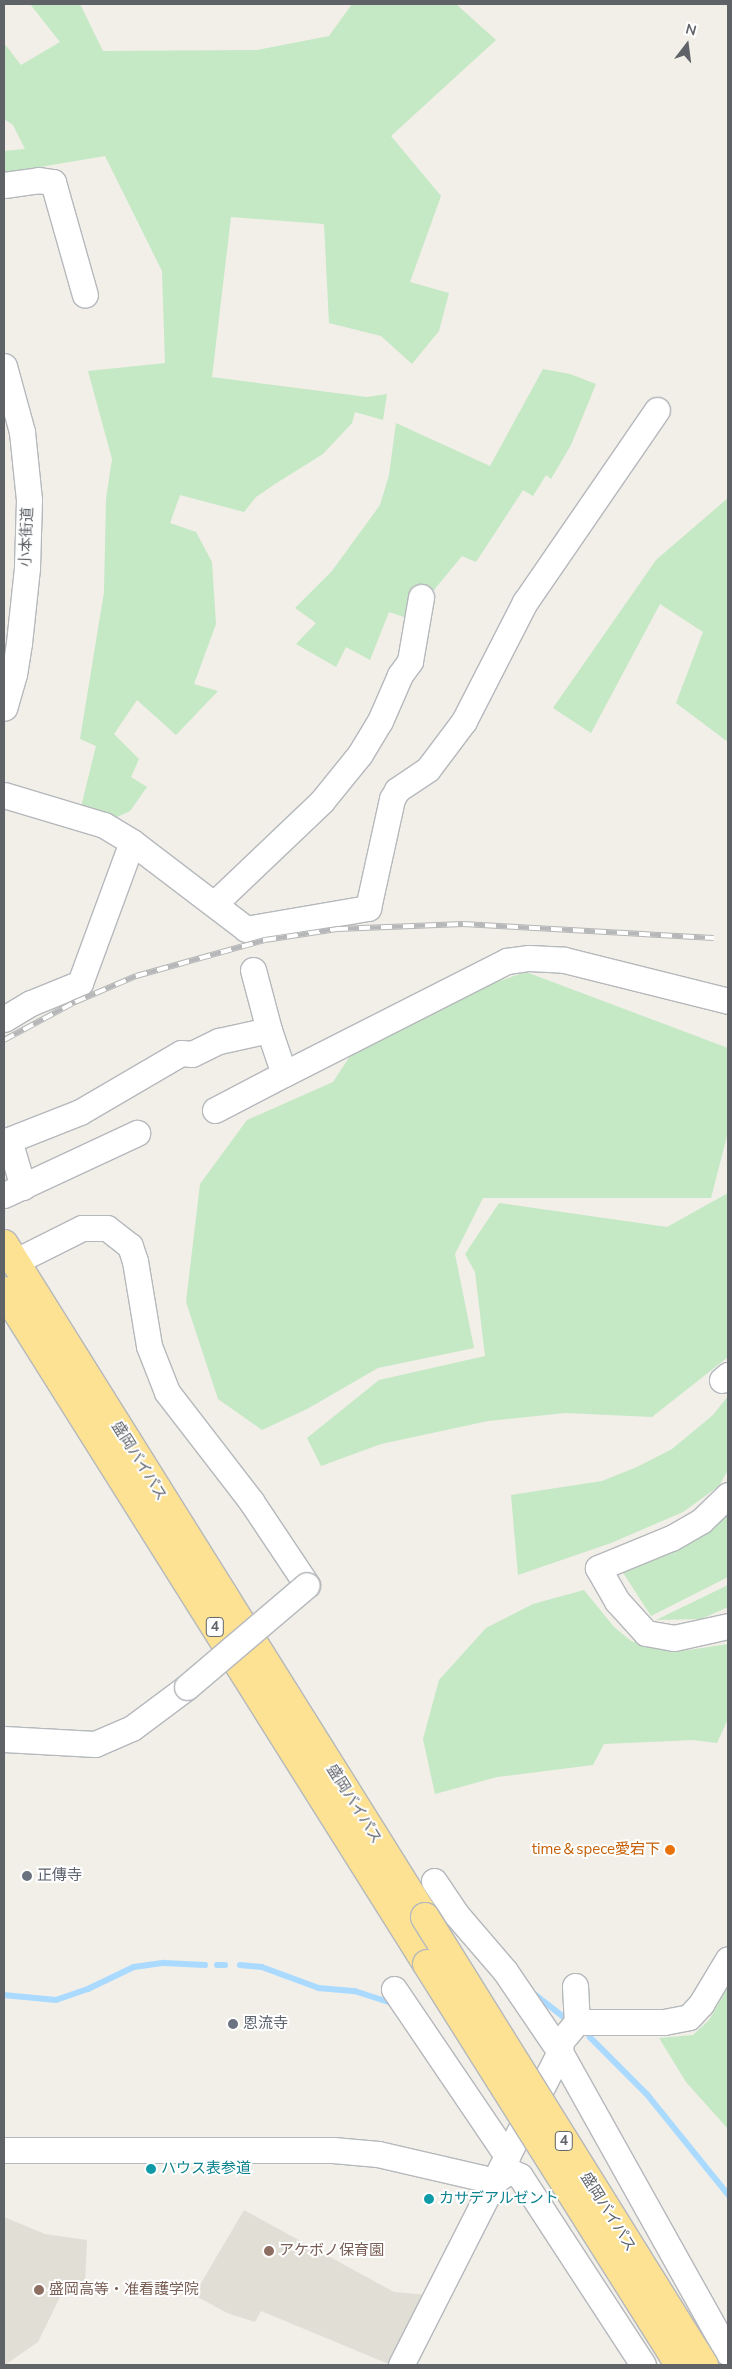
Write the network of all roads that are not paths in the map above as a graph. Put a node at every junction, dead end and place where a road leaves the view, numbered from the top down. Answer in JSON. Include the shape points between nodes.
{"nodes":[{"id":1,"x":4,"y":185,"type":"edge"},
{"id":2,"x":85,"y":296,"type":"dead end"},
{"id":3,"x":4,"y":366,"type":"edge"},
{"id":4,"x":657,"y":410,"type":"dead end"},
{"id":5,"x":421,"y":597,"type":"dead end"},
{"id":6,"x":11,"y":643,"type":"edge"},
{"id":7,"x":4,"y":708,"type":"edge"},
{"id":8,"x":4,"y":794,"type":"edge"},
{"id":9,"x":132,"y":842,"type":"junction"},
{"id":10,"x":214,"y":904,"type":"junction"},
{"id":11,"x":253,"y":970,"type":"dead end"},
{"id":12,"x":728,"y":1001,"type":"edge"},
{"id":13,"x":4,"y":1019,"type":"edge"},
{"id":14,"x":269,"y":1030,"type":"junction"},
{"id":15,"x":284,"y":1074,"type":"junction"},
{"id":16,"x":215,"y":1110,"type":"dead end"},
{"id":17,"x":137,"y":1133,"type":"dead end"},
{"id":18,"x":14,"y":1191,"type":"edge"},
{"id":19,"x":9,"y":1253,"type":"edge"},
{"id":20,"x":4,"y":1291,"type":"edge"},
{"id":21,"x":728,"y":1495,"type":"edge"},
{"id":22,"x":728,"y":1626,"type":"edge"},
{"id":23,"x":4,"y":1739,"type":"edge"},
{"id":24,"x":434,"y":1881,"type":"dead end"},
{"id":25,"x":456,"y":1914,"type":"junction"},
{"id":26,"x":425,"y":1917,"type":"junction"},
{"id":27,"x":728,"y":1959,"type":"edge"},
{"id":28,"x":575,"y":1986,"type":"dead end"},
{"id":29,"x":394,"y":1988,"type":"dead end"},
{"id":30,"x":577,"y":2022,"type":"junction"},
{"id":31,"x":560,"y":2052,"type":"junction"},
{"id":32,"x":4,"y":2150,"type":"edge"},
{"id":33,"x":507,"y":2156,"type":"junction"},
{"id":34,"x":495,"y":2181,"type":"junction"},
{"id":35,"x":728,"y":2352,"type":"edge"},
{"id":36,"x":401,"y":2365,"type":"edge"},
{"id":37,"x":643,"y":2365,"type":"edge"},
{"id":38,"x":680,"y":2365,"type":"edge"},
{"id":39,"x":704,"y":2365,"type":"edge"}],
"edges":[{"from":1,"to":2,"type":"street","via":[[38,180],[53,182]]},
{"from":3,"to":6,"type":"street","name":"小本街道","via":[[22,432],[29,500],[27,568]]},
{"from":4,"to":10,"type":"street","via":[[525,602],[464,720],[428,769],[397,790],[392,799],[368,908],[246,929]]},
{"from":5,"to":10,"type":"street","via":[[410,662],[400,675],[380,721],[360,754],[322,801]]},
{"from":6,"to":7,"type":"street","name":"小本街道","via":[[14,674]]},
{"from":8,"to":9,"type":"street","via":[[104,824]]},
{"from":9,"to":10,"type":"street"},
{"from":9,"to":13,"type":"street","via":[[80,983],[31,1003]]},
{"from":11,"to":14,"type":"street"},
{"from":12,"to":15,"type":"street","via":[[564,960],[529,958],[507,961]]},
{"from":14,"to":15,"type":"street"},
{"from":14,"to":18,"type":"street","via":[[219,1040],[192,1054],[181,1053],[80,1112],[8,1140]]},
{"from":15,"to":16,"type":"street"},
{"from":17,"to":18,"type":"street"},
{"from":19,"to":23,"type":"street","bridge":true,"via":[[82,1228],[107,1228],[130,1246],[149,1346],[167,1392],[251,1501],[307,1585],[187,1687],[132,1728],[95,1744]]},
{"from":19,"to":26,"type":"highway","name":"盛岡バイパス","number":"4"},
{"from":20,"to":38,"type":"highway","name":"盛岡バイパス","number":"4","bridge":true},
{"from":21,"to":22,"type":"street","via":[[700,1521],[671,1538],[598,1568],[617,1601],[646,1632],[674,1638]]},
{"from":24,"to":25,"type":"street"},
{"from":25,"to":26,"type":"street","via":[[446,1910]]},
{"from":25,"to":31,"type":"street","via":[[505,1971]]},
{"from":26,"to":39,"type":"highway","name":"盛岡バイパス","number":"4","bridge":true},
{"from":27,"to":30,"type":"street","via":[[695,2012],[682,2020]]},
{"from":28,"to":30,"type":"street"},
{"from":29,"to":33,"type":"street"},
{"from":30,"to":31,"type":"street","via":[[561,2041]]},
{"from":31,"to":33,"type":"street"},
{"from":31,"to":35,"type":"street"},
{"from":32,"to":34,"type":"street","via":[[333,2150],[378,2154]]},
{"from":33,"to":34,"type":"street"},
{"from":34,"to":36,"type":"street"},
{"from":34,"to":37,"type":"street","via":[[509,2171],[520,2176]]}]}
